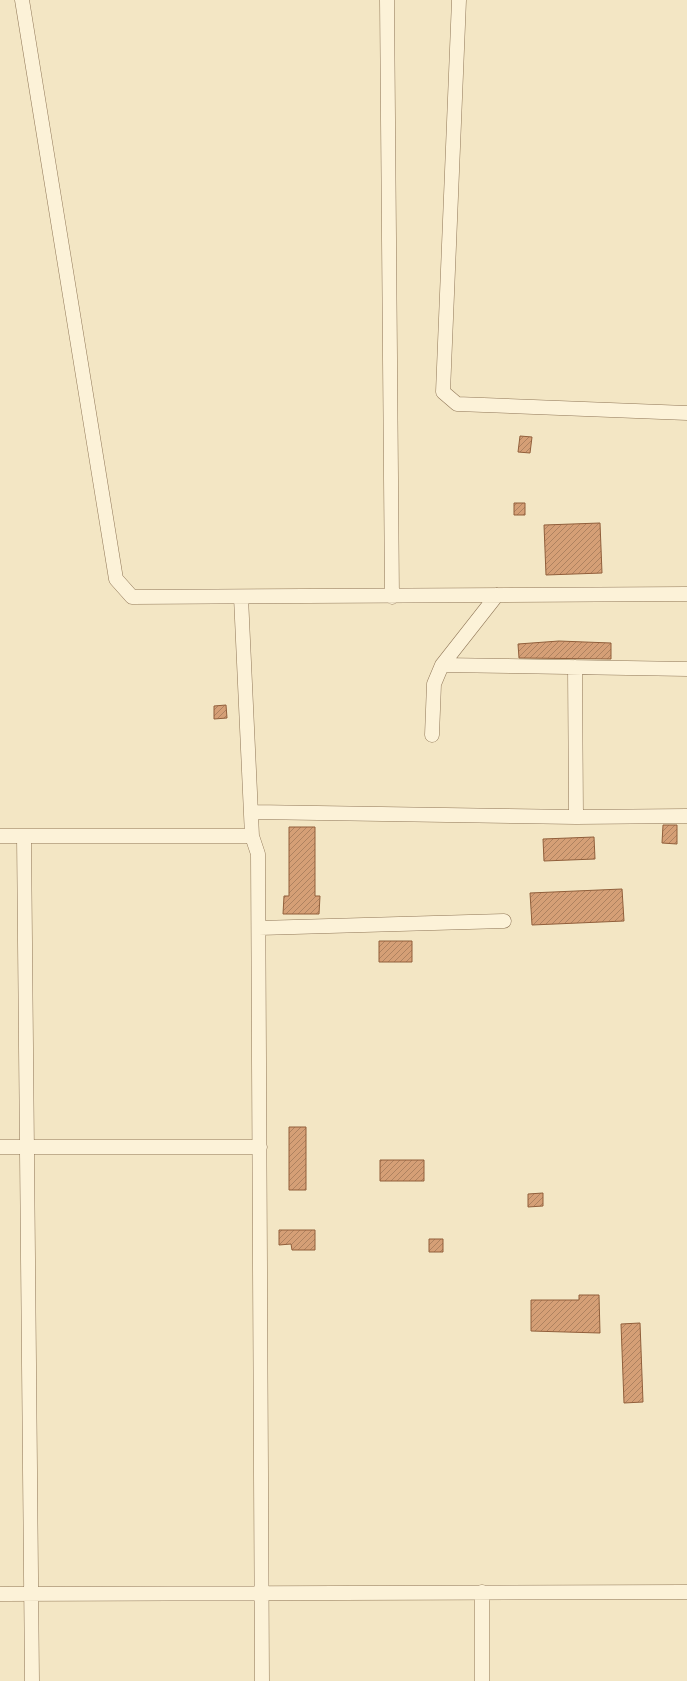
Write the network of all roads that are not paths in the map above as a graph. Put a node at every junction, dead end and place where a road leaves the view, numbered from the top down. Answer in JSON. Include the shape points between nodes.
{"nodes":[{"id":1,"x":22,"y":0,"type":"edge"},
{"id":2,"x":387,"y":0,"type":"edge"},
{"id":3,"x":459,"y":0,"type":"edge"},
{"id":4,"x":687,"y":413,"type":"edge"},
{"id":5,"x":687,"y":594,"type":"edge"},
{"id":6,"x":497,"y":596,"type":"junction"},
{"id":7,"x":241,"y":597,"type":"junction"},
{"id":8,"x":392,"y":597,"type":"junction"},
{"id":9,"x":442,"y":666,"type":"junction"},
{"id":10,"x":575,"y":667,"type":"junction"},
{"id":11,"x":687,"y":669,"type":"edge"},
{"id":12,"x":432,"y":735,"type":"dead end"},
{"id":13,"x":251,"y":812,"type":"junction"},
{"id":14,"x":687,"y":816,"type":"edge"},
{"id":15,"x":576,"y":817,"type":"junction"},
{"id":16,"x":0,"y":836,"type":"edge"},
{"id":17,"x":24,"y":836,"type":"junction"},
{"id":18,"x":252,"y":836,"type":"junction"},
{"id":19,"x":504,"y":921,"type":"dead end"},
{"id":20,"x":259,"y":928,"type":"junction"},
{"id":21,"x":0,"y":1147,"type":"edge"},
{"id":22,"x":27,"y":1147,"type":"junction"},
{"id":23,"x":260,"y":1147,"type":"junction"},
{"id":24,"x":261,"y":1592,"type":"junction"},
{"id":25,"x":482,"y":1592,"type":"junction"},
{"id":26,"x":687,"y":1592,"type":"edge"},
{"id":27,"x":0,"y":1594,"type":"edge"},
{"id":28,"x":31,"y":1594,"type":"junction"},
{"id":29,"x":32,"y":1681,"type":"edge"},
{"id":30,"x":262,"y":1681,"type":"edge"},
{"id":31,"x":482,"y":1681,"type":"edge"}],
"edges":[{"from":1,"to":7,"type":"lane","via":[[116,579],[132,597]]},
{"from":2,"to":8,"type":"lane"},
{"from":3,"to":4,"type":"lane","via":[[443,392],[457,404]]},
{"from":5,"to":6,"type":"lane"},
{"from":6,"to":8,"type":"lane"},
{"from":6,"to":9,"type":"lane"},
{"from":7,"to":8,"type":"lane"},
{"from":7,"to":13,"type":"lane"},
{"from":9,"to":10,"type":"lane"},
{"from":9,"to":12,"type":"lane","via":[[434,684]]},
{"from":10,"to":11,"type":"lane"},
{"from":10,"to":15,"type":"lane"},
{"from":13,"to":15,"type":"lane"},
{"from":13,"to":18,"type":"lane"},
{"from":14,"to":15,"type":"lane"},
{"from":16,"to":17,"type":"lane"},
{"from":17,"to":18,"type":"lane"},
{"from":17,"to":22,"type":"lane"},
{"from":18,"to":20,"type":"lane","via":[[258,854]]},
{"from":19,"to":20,"type":"lane"},
{"from":20,"to":23,"type":"lane"},
{"from":21,"to":22,"type":"lane"},
{"from":22,"to":23,"type":"lane"},
{"from":22,"to":28,"type":"lane"},
{"from":23,"to":24,"type":"lane"},
{"from":24,"to":25,"type":"lane"},
{"from":24,"to":28,"type":"lane"},
{"from":24,"to":30,"type":"lane"},
{"from":25,"to":26,"type":"lane"},
{"from":25,"to":31,"type":"lane"},
{"from":27,"to":28,"type":"lane"},
{"from":28,"to":29,"type":"lane"}]}
